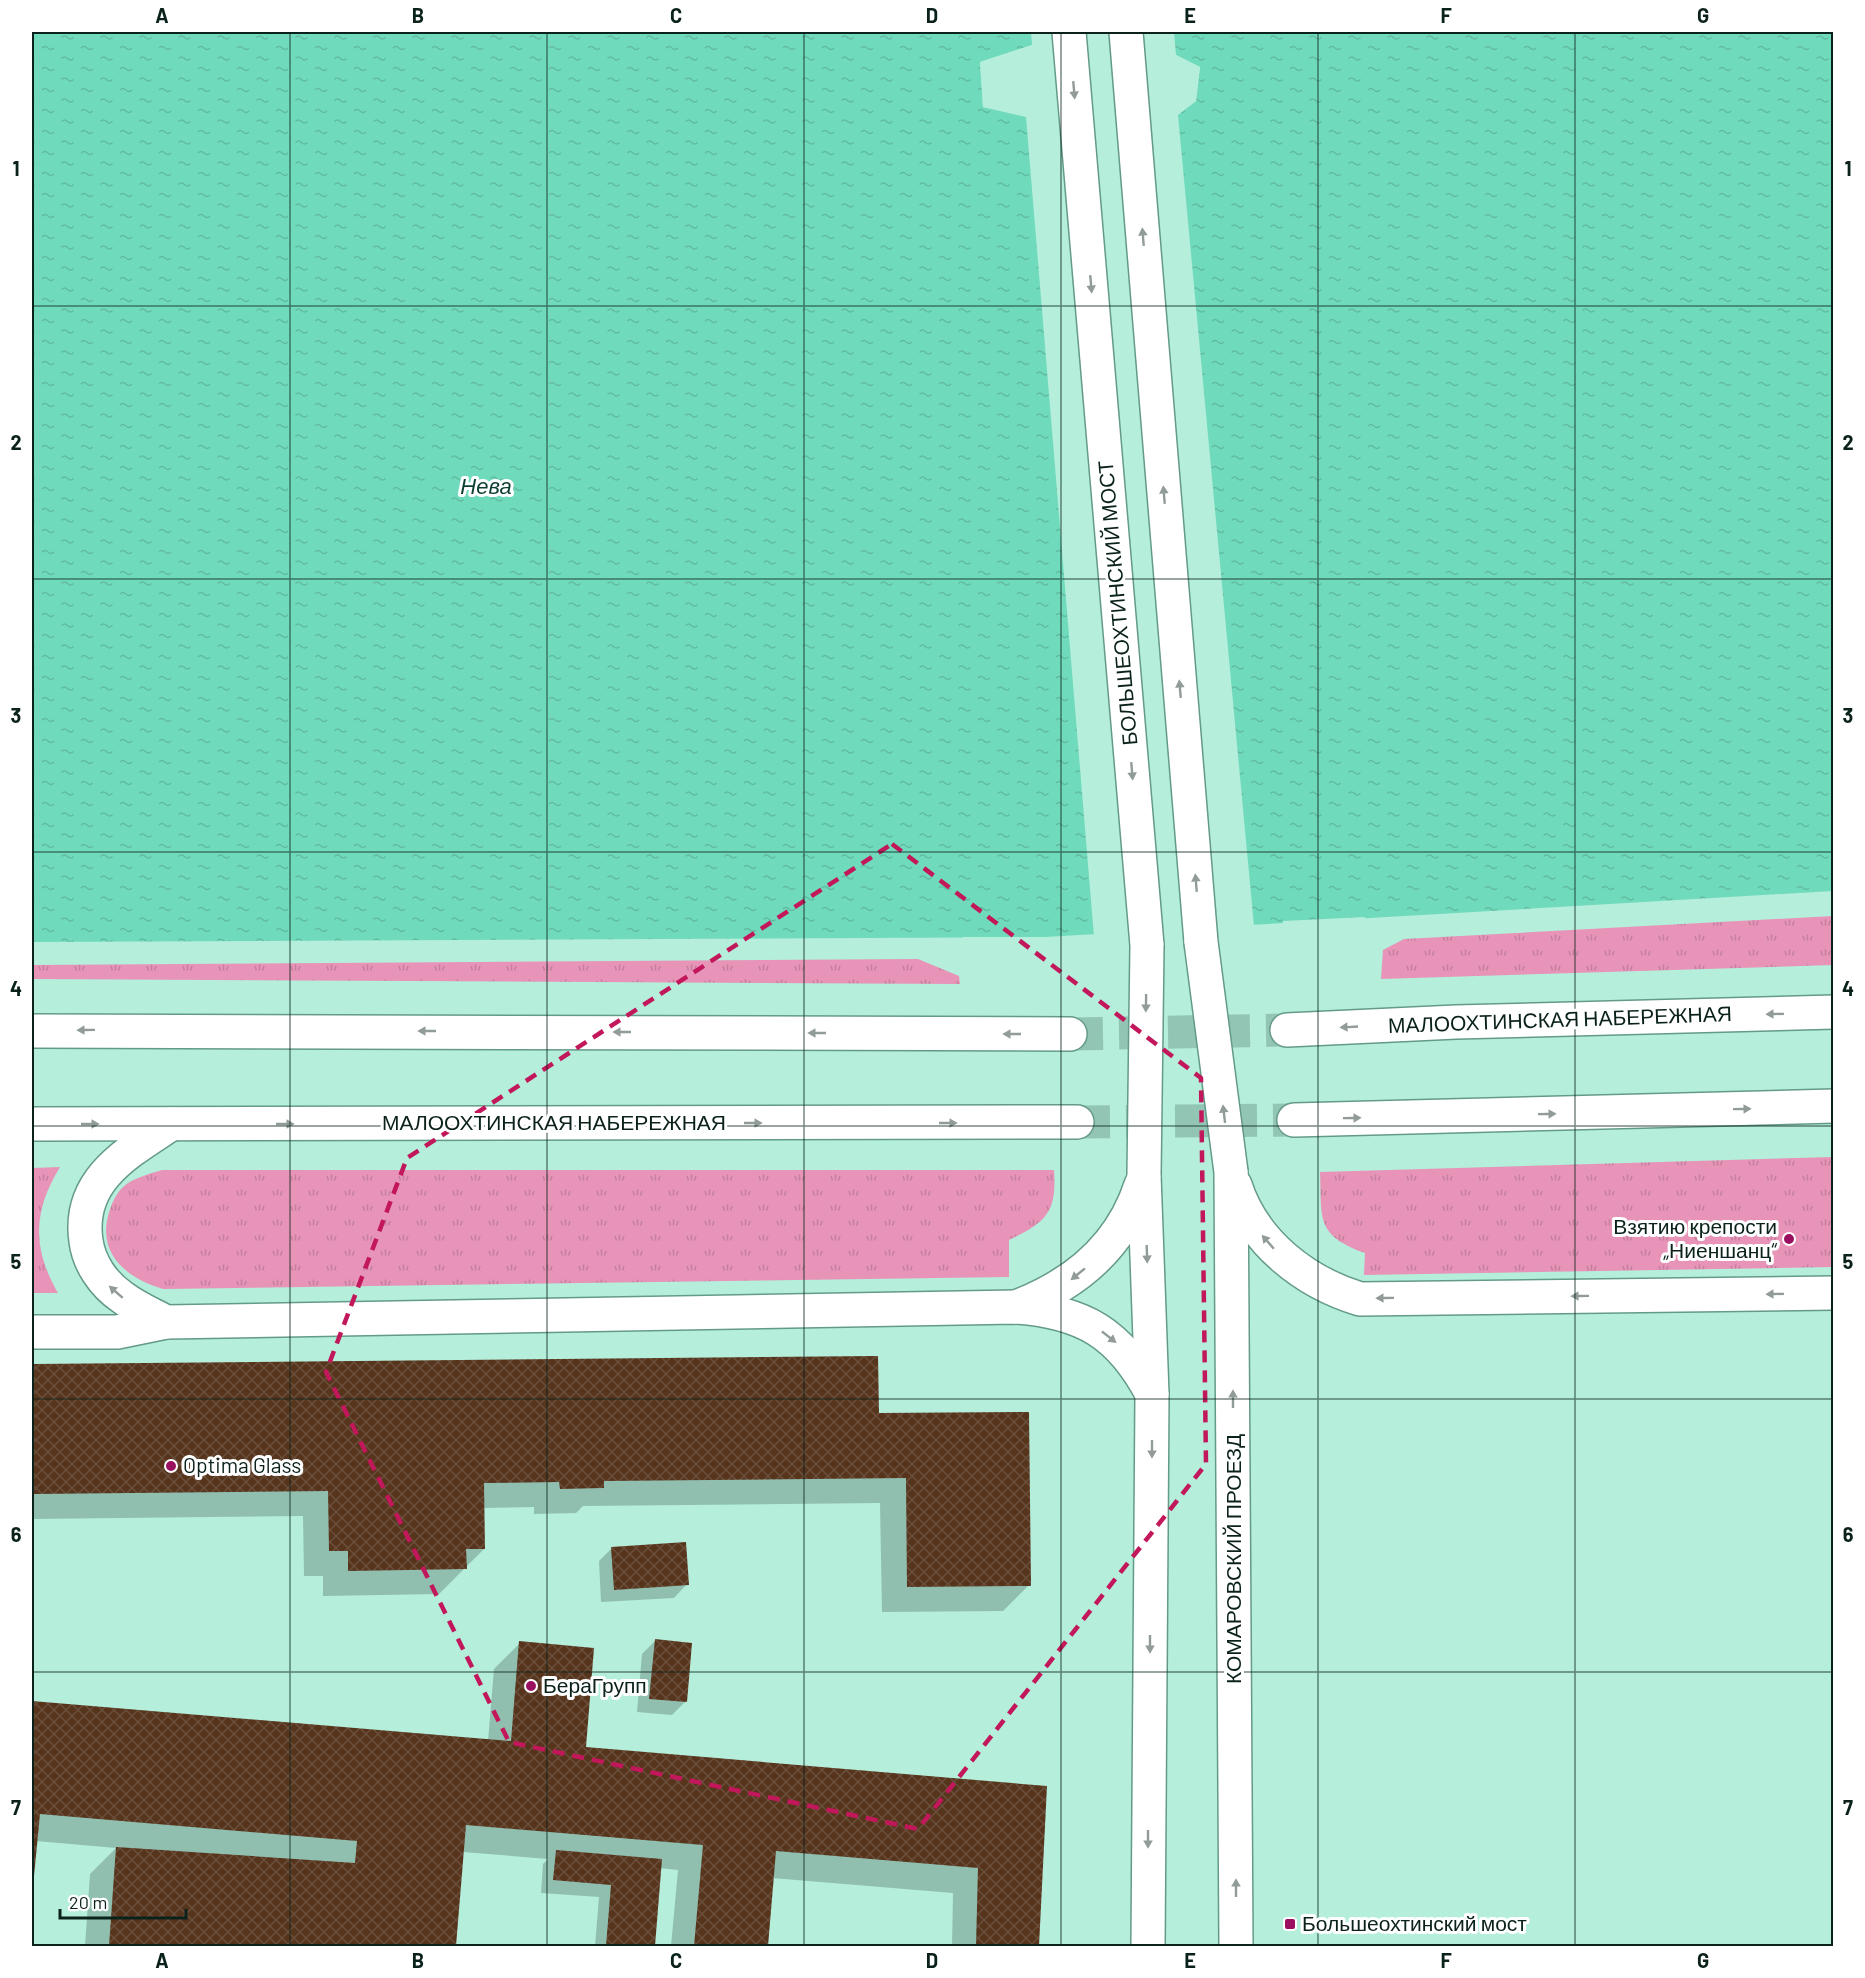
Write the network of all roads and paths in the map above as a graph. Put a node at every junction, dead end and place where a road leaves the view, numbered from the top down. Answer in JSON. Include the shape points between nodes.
{"nodes":[{"id":1,"x":1069,"y":32,"type":"edge"},
{"id":2,"x":1126,"y":32,"type":"edge"},
{"id":3,"x":1833,"y":1012,"type":"edge"},
{"id":4,"x":1287,"y":1030,"type":"tunnel mouth"},
{"id":5,"x":32,"y":1031,"type":"edge"},
{"id":6,"x":1070,"y":1034,"type":"tunnel mouth"},
{"id":7,"x":1833,"y":1107,"type":"edge"},
{"id":8,"x":1294,"y":1120,"type":"tunnel mouth"},
{"id":9,"x":1077,"y":1122,"type":"tunnel mouth"},
{"id":10,"x":32,"y":1124,"type":"edge"},
{"id":11,"x":171,"y":1124,"type":"junction"},
{"id":12,"x":1231,"y":1172,"type":"junction"},
{"id":13,"x":1144,"y":1174,"type":"junction"},
{"id":14,"x":1833,"y":1293,"type":"edge"},
{"id":15,"x":1016,"y":1307,"type":"junction"},
{"id":16,"x":166,"y":1322,"type":"junction"},
{"id":17,"x":32,"y":1332,"type":"edge"},
{"id":18,"x":1152,"y":1394,"type":"junction"},
{"id":19,"x":1148,"y":1947,"type":"edge"},
{"id":20,"x":1236,"y":1947,"type":"edge"}],
"edges":[{"from":1,"to":13,"type":"main road","name":"БОЛЬШЕОХТИНСКИЙ МОСТ","one_way":true,"bridge":true,"via":[[1147,945]]},
{"from":12,"to":2,"type":"main road","one_way":true,"bridge":true,"via":[[1201,942]]},
{"from":3,"to":4,"type":"main road","name":"МАЛООХТИНСКАЯ НАБЕРЕЖНАЯ","one_way":true},
{"from":6,"to":5,"type":"main road","one_way":true},
{"from":8,"to":7,"type":"main road","one_way":true},
{"from":11,"to":9,"type":"main road","name":"МАЛООХТИНСКАЯ НАБЕРЕЖНАЯ","one_way":true},
{"from":10,"to":11,"type":"main road","name":"МАЛООХТИНСКАЯ НАБЕРЕЖНАЯ","one_way":true},
{"from":16,"to":11,"type":"main road","one_way":true,"via":[[121,1297],[100,1277],[87,1252],[83,1223],[90,1197],[106,1172],[127,1152]]},
{"from":14,"to":12,"type":"main road","one_way":true,"via":[[1360,1299],[1313,1279],[1276,1251],[1248,1214]]},
{"from":20,"to":12,"type":"main road","name":"КОМАРОВСКИЙ ПРОЕЗД","one_way":true},
{"from":13,"to":15,"type":"main road","one_way":true,"via":[[1124,1223],[1090,1265],[1053,1291]]},
{"from":13,"to":18,"type":"main road","one_way":true},
{"from":15,"to":16,"type":"main road"},
{"from":15,"to":18,"type":"main road","one_way":true,"via":[[1071,1315],[1097,1328],[1120,1346]]},
{"from":16,"to":17,"type":"main road","via":[[117,1332]]},
{"from":18,"to":19,"type":"main road","one_way":true}]}
